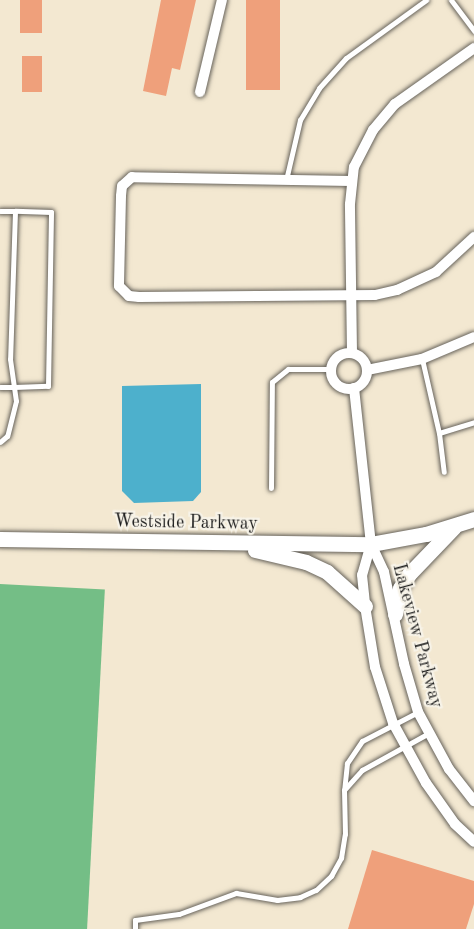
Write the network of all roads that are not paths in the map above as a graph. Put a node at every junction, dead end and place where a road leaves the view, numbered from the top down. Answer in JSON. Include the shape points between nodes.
{"nodes":[{"id":1,"x":222,"y":0,"type":"edge"},
{"id":2,"x":426,"y":0,"type":"edge"},
{"id":3,"x":451,"y":0,"type":"edge"},
{"id":4,"x":474,"y":30,"type":"edge"},
{"id":5,"x":474,"y":48,"type":"edge"},
{"id":6,"x":201,"y":92,"type":"dead end"},
{"id":7,"x":286,"y":180,"type":"junction"},
{"id":8,"x":351,"y":181,"type":"junction"},
{"id":9,"x":0,"y":211,"type":"edge"},
{"id":10,"x":15,"y":211,"type":"junction"},
{"id":11,"x":474,"y":237,"type":"edge"},
{"id":12,"x":351,"y":297,"type":"junction"},
{"id":13,"x":474,"y":336,"type":"edge"},
{"id":14,"x":352,"y":353,"type":"junction"},
{"id":15,"x":422,"y":359,"type":"junction"},
{"id":16,"x":331,"y":369,"type":"junction"},
{"id":17,"x":367,"y":370,"type":"junction"},
{"id":18,"x":0,"y":387,"type":"edge"},
{"id":19,"x":15,"y":387,"type":"junction"},
{"id":20,"x":354,"y":388,"type":"junction"},
{"id":21,"x":474,"y":422,"type":"edge"},
{"id":22,"x":439,"y":433,"type":"junction"},
{"id":23,"x":0,"y":442,"type":"edge"},
{"id":24,"x":444,"y":472,"type":"dead end"},
{"id":25,"x":271,"y":488,"type":"dead end"},
{"id":26,"x":474,"y":519,"type":"edge"},
{"id":27,"x":456,"y":525,"type":"junction"},
{"id":28,"x":0,"y":539,"type":"edge"},
{"id":29,"x":226,"y":543,"type":"junction"},
{"id":30,"x":371,"y":544,"type":"junction"},
{"id":31,"x":365,"y":606,"type":"junction"},
{"id":32,"x":395,"y":614,"type":"junction"},
{"id":33,"x":418,"y":712,"type":"junction"},
{"id":34,"x":393,"y":723,"type":"junction"},
{"id":35,"x":430,"y":733,"type":"junction"},
{"id":36,"x":406,"y":746,"type":"junction"},
{"id":37,"x":344,"y":790,"type":"junction"},
{"id":38,"x":474,"y":801,"type":"edge"},
{"id":39,"x":474,"y":842,"type":"edge"},
{"id":40,"x":135,"y":929,"type":"edge"}],
"edges":[{"from":1,"to":6,"type":"street"},
{"from":2,"to":7,"type":"lane","via":[[346,58],[319,88],[300,120]]},
{"from":3,"to":4,"type":"lane"},
{"from":5,"to":8,"type":"street","via":[[384,115],[362,148]]},
{"from":7,"to":8,"type":"street"},
{"from":7,"to":12,"type":"street","via":[[127,180],[121,196],[119,286],[129,296],[139,297]]},
{"from":8,"to":12,"type":"street"},
{"from":9,"to":10,"type":"lane"},
{"from":10,"to":19,"type":"lane","via":[[10,359]]},
{"from":10,"to":19,"type":"lane","via":[[51,212],[48,386]]},
{"from":11,"to":12,"type":"street","via":[[453,259],[417,282],[398,290]]},
{"from":12,"to":14,"type":"street"},
{"from":13,"to":15,"type":"street"},
{"from":14,"to":16,"type":"street","via":[[341,355]]},
{"from":14,"to":17,"type":"street","via":[[363,359]]},
{"from":15,"to":17,"type":"street"},
{"from":15,"to":22,"type":"lane"},
{"from":16,"to":20,"type":"street","via":[[338,384]]},
{"from":16,"to":25,"type":"lane","via":[[288,369],[272,382]]},
{"from":17,"to":20,"type":"street","via":[[364,381]]},
{"from":18,"to":19,"type":"lane"},
{"from":19,"to":23,"type":"lane","via":[[16,401],[7,436]]},
{"from":20,"to":30,"type":"street"},
{"from":21,"to":22,"type":"lane"},
{"from":22,"to":24,"type":"lane"},
{"from":26,"to":27,"type":"main road","name":"Westside Parkway"},
{"from":27,"to":30,"type":"main road","name":"Westside Parkway"},
{"from":27,"to":32,"type":"main road","via":[[409,574],[400,588]]},
{"from":28,"to":29,"type":"main road","name":"Westside Parkway"},
{"from":29,"to":30,"type":"main road","name":"Westside Parkway"},
{"from":29,"to":31,"type":"main road","via":[[306,562],[342,581]]},
{"from":30,"to":31,"type":"street","name":"Lakeview Parkway","via":[[362,575]]},
{"from":30,"to":32,"type":"street","name":"Lakeview Parkway","via":[[384,572]]},
{"from":31,"to":34,"type":"street","name":"Lakeview Parkway","via":[[375,667]]},
{"from":32,"to":33,"type":"street","name":"Lakeview Parkway"},
{"from":33,"to":34,"type":"lane"},
{"from":33,"to":35,"type":"street","name":"Lakeview Parkway"},
{"from":34,"to":36,"type":"street","name":"Lakeview Parkway"},
{"from":34,"to":37,"type":"lane","via":[[362,741],[352,754]]},
{"from":35,"to":36,"type":"lane"},
{"from":35,"to":38,"type":"street","name":"Lakeview Parkway","via":[[449,769]]},
{"from":36,"to":37,"type":"lane","via":[[362,770]]},
{"from":36,"to":39,"type":"street","name":"Lakeview Parkway","via":[[455,824]]},
{"from":37,"to":40,"type":"lane","via":[[341,858],[331,876],[316,890],[277,900],[236,893],[179,914],[135,920]]}]}
